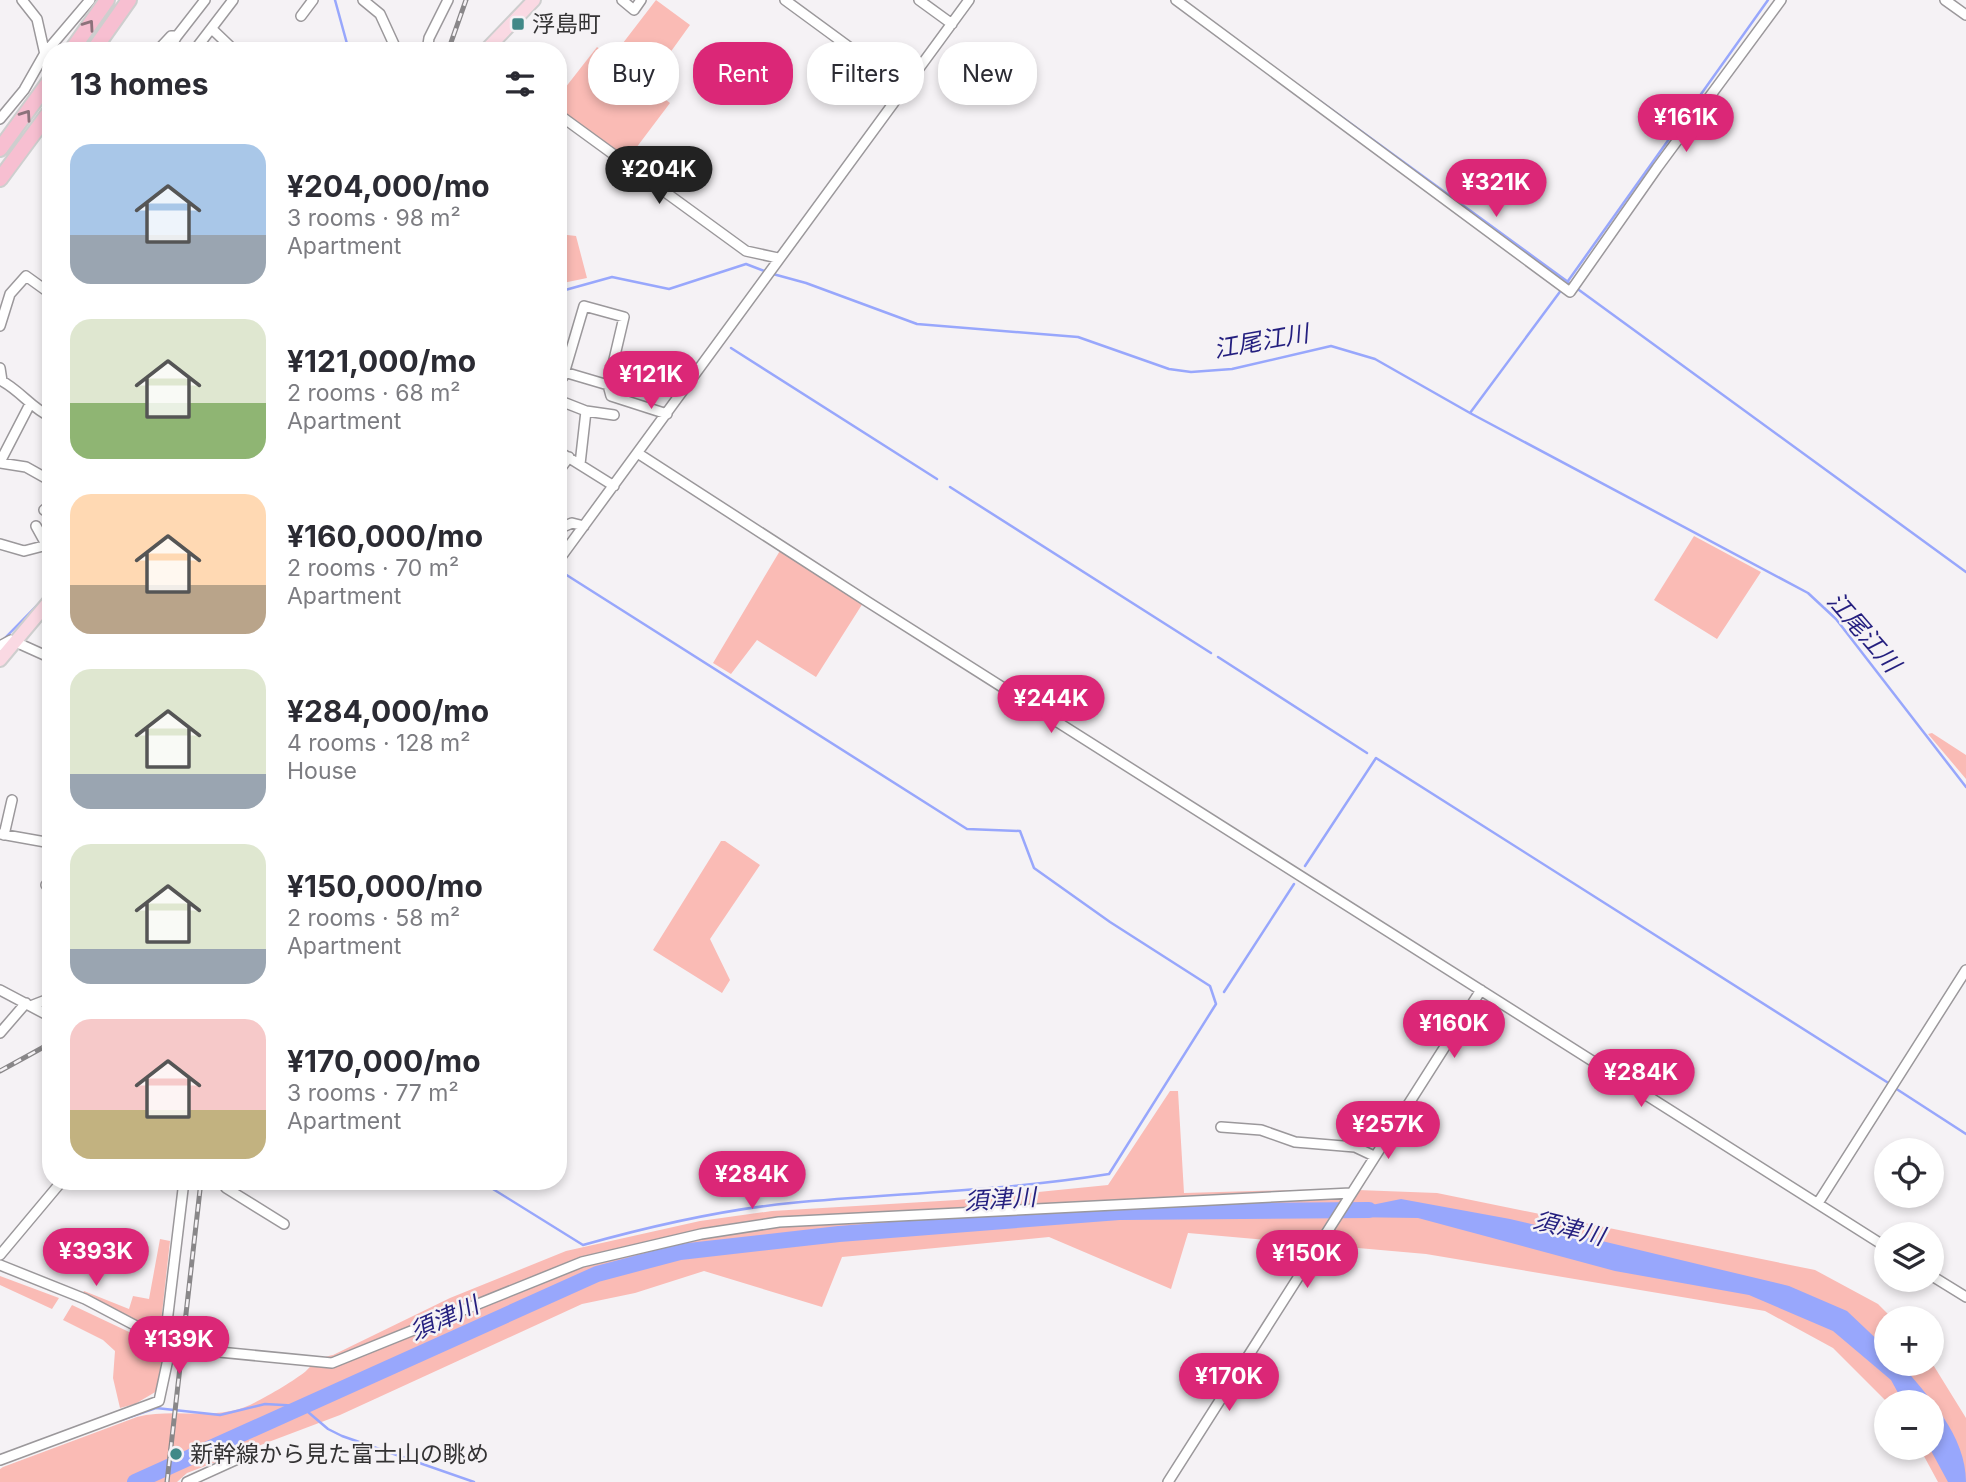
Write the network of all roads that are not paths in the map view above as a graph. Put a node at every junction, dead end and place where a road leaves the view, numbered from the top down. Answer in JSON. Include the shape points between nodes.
{"nodes":[{"id":1,"x":22,"y":0,"type":"edge"},
{"id":2,"x":90,"y":0,"type":"edge"},
{"id":3,"x":107,"y":0,"type":"edge"},
{"id":4,"x":129,"y":0,"type":"edge"},
{"id":5,"x":205,"y":0,"type":"edge"},
{"id":6,"x":233,"y":0,"type":"edge"},
{"id":7,"x":313,"y":0,"type":"edge"},
{"id":8,"x":363,"y":0,"type":"edge"},
{"id":9,"x":449,"y":0,"type":"edge"},
{"id":10,"x":534,"y":0,"type":"edge"},
{"id":11,"x":622,"y":0,"type":"edge"},
{"id":12,"x":641,"y":0,"type":"edge"},
{"id":13,"x":785,"y":0,"type":"edge"},
{"id":14,"x":919,"y":0,"type":"edge"},
{"id":15,"x":969,"y":0,"type":"edge"},
{"id":16,"x":1176,"y":0,"type":"edge"},
{"id":17,"x":1781,"y":0,"type":"edge"},
{"id":18,"x":1945,"y":0,"type":"edge"},
{"id":19,"x":1966,"y":15,"type":"edge"},
{"id":20,"x":301,"y":16,"type":"dead end"},
{"id":21,"x":952,"y":24,"type":"junction"},
{"id":22,"x":212,"y":29,"type":"junction"},
{"id":23,"x":177,"y":36,"type":"junction"},
{"id":24,"x":42,"y":42,"type":"edge"},
{"id":25,"x":54,"y":42,"type":"edge"},
{"id":26,"x":77,"y":42,"type":"edge"},
{"id":27,"x":99,"y":42,"type":"edge"},
{"id":28,"x":165,"y":42,"type":"edge"},
{"id":29,"x":173,"y":42,"type":"edge"},
{"id":30,"x":201,"y":42,"type":"edge"},
{"id":31,"x":225,"y":42,"type":"edge"},
{"id":32,"x":393,"y":42,"type":"edge"},
{"id":33,"x":428,"y":42,"type":"edge"},
{"id":34,"x":494,"y":42,"type":"edge"},
{"id":35,"x":842,"y":42,"type":"edge"},
{"id":36,"x":42,"y":58,"type":"edge"},
{"id":37,"x":924,"y":62,"type":"edge"},
{"id":38,"x":42,"y":91,"type":"edge"},
{"id":39,"x":892,"y":105,"type":"edge"},
{"id":40,"x":0,"y":119,"type":"edge"},
{"id":41,"x":567,"y":121,"type":"edge"},
{"id":42,"x":42,"y":122,"type":"edge"},
{"id":43,"x":0,"y":149,"type":"edge"},
{"id":44,"x":0,"y":179,"type":"edge"},
{"id":45,"x":776,"y":260,"type":"junction"},
{"id":46,"x":42,"y":288,"type":"edge"},
{"id":47,"x":0,"y":326,"type":"edge"},
{"id":48,"x":567,"y":360,"type":"edge"},
{"id":49,"x":0,"y":368,"type":"edge"},
{"id":50,"x":567,"y":375,"type":"edge"},
{"id":51,"x":1,"y":380,"type":"edge"},
{"id":52,"x":608,"y":384,"type":"junction"},
{"id":53,"x":30,"y":404,"type":"junction"},
{"id":54,"x":567,"y":404,"type":"edge"},
{"id":55,"x":42,"y":411,"type":"edge"},
{"id":56,"x":586,"y":411,"type":"junction"},
{"id":57,"x":667,"y":414,"type":"junction"},
{"id":58,"x":614,"y":415,"type":"dead end"},
{"id":59,"x":639,"y":454,"type":"junction"},
{"id":60,"x":569,"y":457,"type":"joint"},
{"id":61,"x":567,"y":460,"type":"edge"},
{"id":62,"x":0,"y":463,"type":"edge"},
{"id":63,"x":580,"y":464,"type":"junction"},
{"id":64,"x":42,"y":476,"type":"edge"},
{"id":65,"x":614,"y":486,"type":"junction"},
{"id":66,"x":567,"y":525,"type":"edge"},
{"id":67,"x":36,"y":526,"type":"dead end"},
{"id":68,"x":584,"y":526,"type":"junction"},
{"id":69,"x":42,"y":535,"type":"edge"},
{"id":70,"x":0,"y":544,"type":"edge"},
{"id":71,"x":42,"y":547,"type":"edge"},
{"id":72,"x":567,"y":549,"type":"edge"},
{"id":73,"x":42,"y":610,"type":"edge"},
{"id":74,"x":16,"y":642,"type":"junction"},
{"id":75,"x":0,"y":646,"type":"edge"},
{"id":76,"x":42,"y":653,"type":"edge"},
{"id":77,"x":0,"y":660,"type":"edge"},
{"id":78,"x":12,"y":800,"type":"dead end"},
{"id":79,"x":2,"y":834,"type":"edge"},
{"id":80,"x":42,"y":841,"type":"edge"},
{"id":81,"x":1966,"y":970,"type":"edge"},
{"id":82,"x":1481,"y":989,"type":"junction"},
{"id":83,"x":0,"y":990,"type":"edge"},
{"id":84,"x":42,"y":1000,"type":"edge"},
{"id":85,"x":29,"y":1004,"type":"junction"},
{"id":86,"x":42,"y":1012,"type":"edge"},
{"id":87,"x":0,"y":1033,"type":"edge"},
{"id":88,"x":1220,"y":1127,"type":"dead end"},
{"id":89,"x":1374,"y":1156,"type":"junction"},
{"id":90,"x":54,"y":1190,"type":"edge"},
{"id":91,"x":183,"y":1190,"type":"edge"},
{"id":92,"x":229,"y":1190,"type":"edge"},
{"id":93,"x":1351,"y":1194,"type":"junction"},
{"id":94,"x":1818,"y":1203,"type":"junction"},
{"id":95,"x":284,"y":1224,"type":"dead end"},
{"id":96,"x":1874,"y":1239,"type":"edge"},
{"id":97,"x":0,"y":1255,"type":"edge"},
{"id":98,"x":0,"y":1265,"type":"edge"},
{"id":99,"x":1944,"y":1283,"type":"edge"},
{"id":100,"x":1966,"y":1297,"type":"edge"},
{"id":101,"x":168,"y":1342,"type":"junction"},
{"id":102,"x":242,"y":1457,"type":"dead end"},
{"id":103,"x":0,"y":1460,"type":"edge"},
{"id":104,"x":187,"y":1482,"type":"edge"},
{"id":105,"x":1168,"y":1482,"type":"edge"}],
"edges":[{"from":1,"to":24,"type":"street","via":[[37,19]]},
{"from":2,"to":25,"type":"street"},
{"from":26,"to":3,"type":"highway","one_way":true},
{"from":4,"to":27,"type":"highway"},
{"from":5,"to":23,"type":"street"},
{"from":6,"to":22,"type":"street"},
{"from":7,"to":20,"type":"street"},
{"from":8,"to":32,"type":"street","via":[[380,14]]},
{"from":9,"to":33,"type":"street"},
{"from":10,"to":34,"type":"main road"},
{"from":11,"to":12,"type":"street","via":[[634,10]]},
{"from":13,"to":35,"type":"street"},
{"from":14,"to":21,"type":"street"},
{"from":15,"to":21,"type":"street"},
{"from":16,"to":17,"type":"street","via":[[1570,292]]},
{"from":18,"to":19,"type":"street"},
{"from":21,"to":37,"type":"street"},
{"from":22,"to":30,"type":"street"},
{"from":22,"to":31,"type":"street"},
{"from":23,"to":28,"type":"street"},
{"from":23,"to":29,"type":"street"},
{"from":36,"to":40,"type":"street"},
{"from":43,"to":38,"type":"highway","one_way":true},
{"from":39,"to":45,"type":"street"},
{"from":41,"to":45,"type":"street","via":[[746,251]]},
{"from":42,"to":44,"type":"highway"},
{"from":45,"to":57,"type":"street"},
{"from":46,"to":47,"type":"street","via":[[26,276],[10,294]]},
{"from":48,"to":52,"type":"street","via":[[583,306],[624,317]]},
{"from":49,"to":51,"type":"street"},
{"from":50,"to":52,"type":"street"},
{"from":51,"to":53,"type":"street"},
{"from":52,"to":57,"type":"street","via":[[611,396]]},
{"from":53,"to":55,"type":"street"},
{"from":53,"to":62,"type":"street"},
{"from":54,"to":56,"type":"street"},
{"from":56,"to":58,"type":"street"},
{"from":56,"to":63,"type":"street"},
{"from":57,"to":59,"type":"street"},
{"from":59,"to":65,"type":"street"},
{"from":59,"to":82,"type":"street"},
{"from":60,"to":61,"type":"street"},
{"from":60,"to":63,"type":"street"},
{"from":62,"to":64,"type":"street","via":[[26,467]]},
{"from":63,"to":65,"type":"street"},
{"from":65,"to":68,"type":"street"},
{"from":66,"to":68,"type":"street"},
{"from":67,"to":69,"type":"street"},
{"from":68,"to":72,"type":"street"},
{"from":70,"to":71,"type":"street","via":[[24,551]]},
{"from":73,"to":74,"type":"main road"},
{"from":74,"to":75,"type":"street"},
{"from":74,"to":76,"type":"street"},
{"from":74,"to":77,"type":"main road"},
{"from":78,"to":79,"type":"street"},
{"from":79,"to":80,"type":"street"},
{"from":81,"to":94,"type":"street"},
{"from":82,"to":89,"type":"street"},
{"from":82,"to":94,"type":"street"},
{"from":83,"to":85,"type":"street"},
{"from":84,"to":85,"type":"street"},
{"from":85,"to":86,"type":"street"},
{"from":85,"to":87,"type":"street"},
{"from":88,"to":89,"type":"street","via":[[1261,1130],[1295,1142],[1355,1147]]},
{"from":89,"to":93,"type":"street"},
{"from":90,"to":97,"type":"street"},
{"from":91,"to":101,"type":"street"},
{"from":92,"to":95,"type":"street"},
{"from":93,"to":101,"type":"street","via":[[779,1222],[701,1234],[582,1262],[332,1363]]},
{"from":93,"to":105,"type":"street"},
{"from":94,"to":96,"type":"street"},
{"from":98,"to":101,"type":"street","via":[[85,1299]]},
{"from":99,"to":100,"type":"street"},
{"from":101,"to":103,"type":"street","via":[[159,1401]]},
{"from":102,"to":104,"type":"street"}]}
